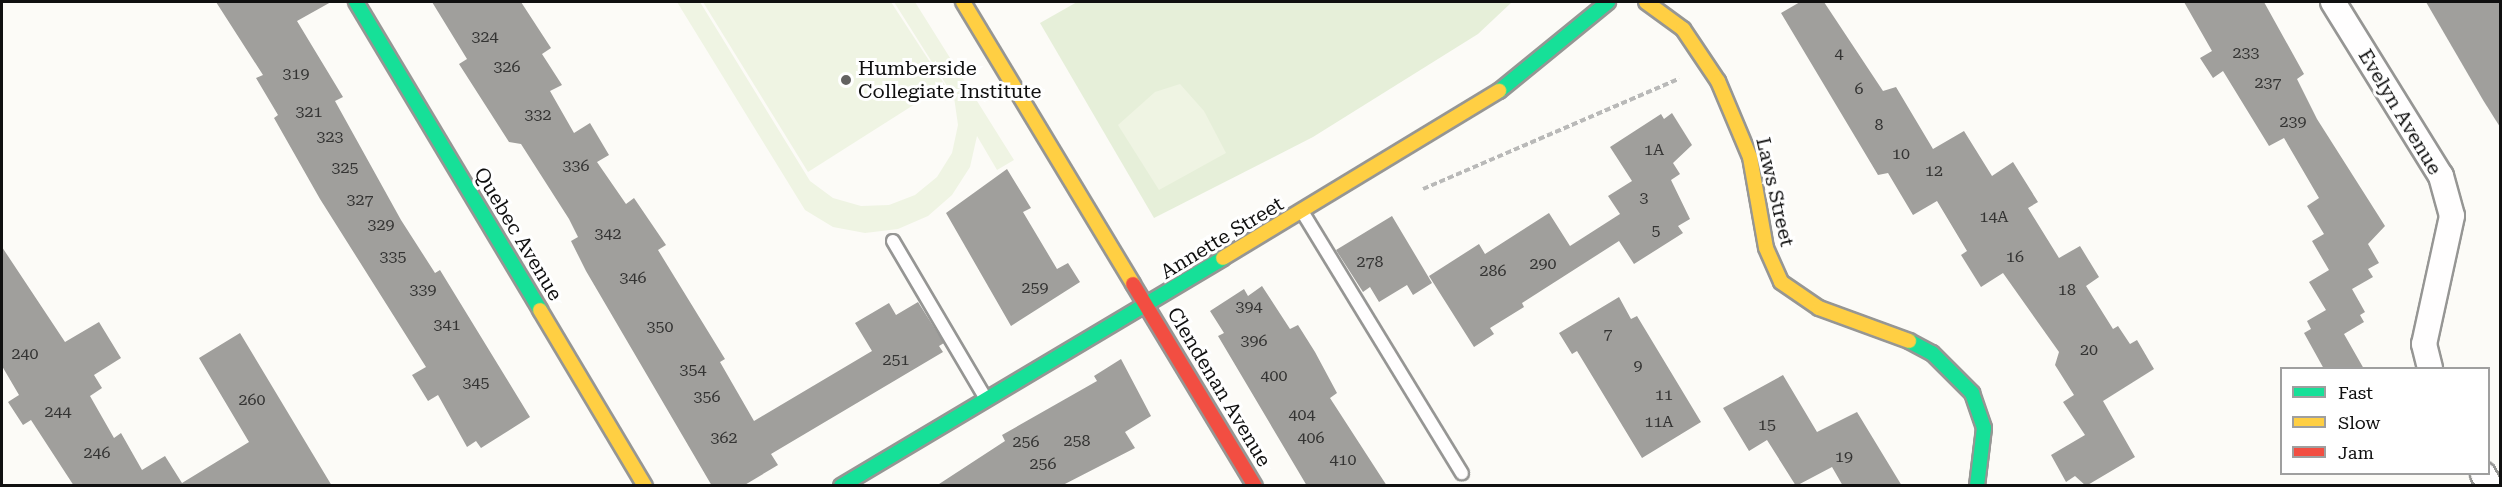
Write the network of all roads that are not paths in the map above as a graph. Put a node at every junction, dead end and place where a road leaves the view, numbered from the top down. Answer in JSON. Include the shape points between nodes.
{"nodes":[{"id":1,"x":356,"y":2,"type":"edge"},
{"id":2,"x":963,"y":2,"type":"edge"},
{"id":3,"x":1608,"y":2,"type":"edge"},
{"id":4,"x":1646,"y":2,"type":"edge"},
{"id":5,"x":2333,"y":2,"type":"edge"},
{"id":6,"x":1303,"y":213,"type":"junction"},
{"id":7,"x":893,"y":242,"type":"dead end"},
{"id":8,"x":1146,"y":305,"type":"junction"},
{"id":9,"x":2430,"y":367,"type":"edge"},
{"id":10,"x":986,"y":400,"type":"junction"},
{"id":11,"x":1462,"y":473,"type":"dead end"},
{"id":12,"x":645,"y":486,"type":"edge"},
{"id":13,"x":841,"y":486,"type":"edge"},
{"id":14,"x":1255,"y":486,"type":"edge"},
{"id":15,"x":1977,"y":486,"type":"edge"}],
"edges":[{"from":1,"to":12,"type":"street","name":"Quebec Avenue"},
{"from":2,"to":8,"type":"street","name":"Clendenan Avenue"},
{"from":3,"to":6,"type":"street","name":"Annette Street","via":[[1486,102]]},
{"from":4,"to":15,"type":"street","name":"Laws Street","via":[[1683,29],[1718,81],[1750,157],[1766,248],[1782,282],[1819,308],[1890,332],[1932,353],[1972,393],[1984,428]]},
{"from":5,"to":9,"type":"street","name":"Evelyn Avenue","via":[[2441,176],[2452,216],[2424,344]]},
{"from":6,"to":8,"type":"street","name":"Annette Street"},
{"from":6,"to":11,"type":"lane"},
{"from":7,"to":10,"type":"lane"},
{"from":8,"to":10,"type":"street","name":"Annette Street"},
{"from":8,"to":14,"type":"street","name":"Clendenan Avenue"},
{"from":10,"to":13,"type":"street","name":"Annette Street"}]}
